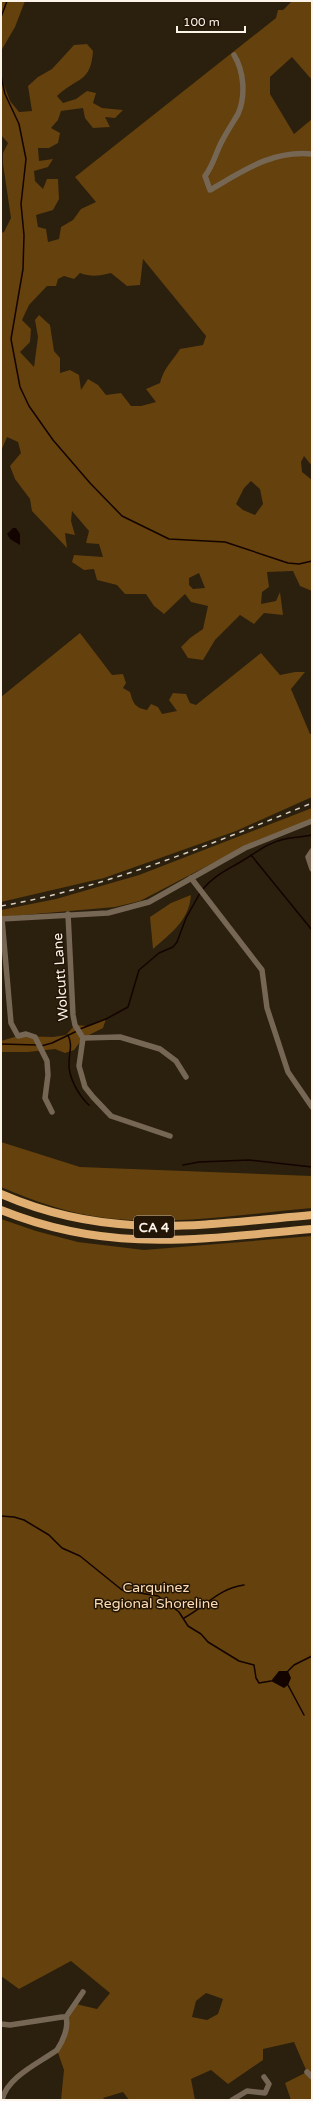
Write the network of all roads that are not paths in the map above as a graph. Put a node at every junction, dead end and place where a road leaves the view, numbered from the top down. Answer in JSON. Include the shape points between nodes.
{"nodes":[{"id":1,"x":234,"y":55,"type":"dead end"},
{"id":2,"x":312,"y":154,"type":"edge"},
{"id":3,"x":312,"y":821,"type":"edge"},
{"id":4,"x":312,"y":851,"type":"edge"},
{"id":5,"x":312,"y":869,"type":"edge"},
{"id":6,"x":191,"y":878,"type":"junction"},
{"id":7,"x":68,"y":914,"type":"junction"},
{"id":8,"x":2,"y":919,"type":"edge"},
{"id":9,"x":83,"y":1038,"type":"junction"},
{"id":10,"x":186,"y":1077,"type":"dead end"},
{"id":11,"x":312,"y":1107,"type":"edge"},
{"id":12,"x":52,"y":1112,"type":"dead end"},
{"id":13,"x":170,"y":1136,"type":"dead end"},
{"id":14,"x":1,"y":1194,"type":"edge"},
{"id":15,"x":1,"y":1210,"type":"edge"},
{"id":16,"x":312,"y":1215,"type":"edge"},
{"id":17,"x":312,"y":1229,"type":"edge"},
{"id":18,"x":83,"y":1992,"type":"dead end"},
{"id":19,"x":66,"y":2017,"type":"junction"},
{"id":20,"x":1,"y":2024,"type":"edge"},
{"id":21,"x":307,"y":2072,"type":"dead end"},
{"id":22,"x":264,"y":2077,"type":"dead end"},
{"id":23,"x":312,"y":2077,"type":"edge"},
{"id":24,"x":2,"y":2093,"type":"edge"},
{"id":25,"x":2,"y":2100,"type":"edge"},
{"id":26,"x":232,"y":2100,"type":"edge"}],
"edges":[{"from":1,"to":2,"type":"street","via":[[243,80],[242,102],[220,144],[212,167],[205,176],[210,190],[265,159],[297,152]]},
{"from":3,"to":6,"type":"street","via":[[245,848]]},
{"from":4,"to":5,"type":"street","via":[[308,857]]},
{"from":6,"to":7,"type":"street","via":[[149,902],[108,913]]},
{"from":6,"to":11,"type":"street","via":[[262,970],[267,1008],[288,1072]]},
{"from":7,"to":8,"type":"street"},
{"from":7,"to":9,"type":"street","name":"Wolcutt Lane","via":[[75,1025]]},
{"from":8,"to":12,"type":"street","via":[[11,1023],[18,1036],[26,1034],[35,1037],[47,1060],[45,1098]]},
{"from":9,"to":10,"type":"street","name":"Wolcutt Lane","via":[[120,1037],[160,1049],[176,1061]]},
{"from":9,"to":13,"type":"street","via":[[79,1066],[85,1087],[93,1098],[111,1116]]},
{"from":14,"to":16,"type":"highway","number":"CA 4","via":[[70,1217],[107,1224],[190,1226]]},
{"from":15,"to":17,"type":"highway","number":"CA 4","via":[[59,1229],[131,1240],[184,1240]]},
{"from":18,"to":19,"type":"street"},
{"from":19,"to":20,"type":"street"},
{"from":19,"to":24,"type":"street","via":[[66,2030],[57,2050],[18,2077]]},
{"from":21,"to":23,"type":"street"},
{"from":22,"to":26,"type":"street","via":[[269,2084],[265,2094],[246,2091]]},
{"from":24,"to":25,"type":"street"}]}
